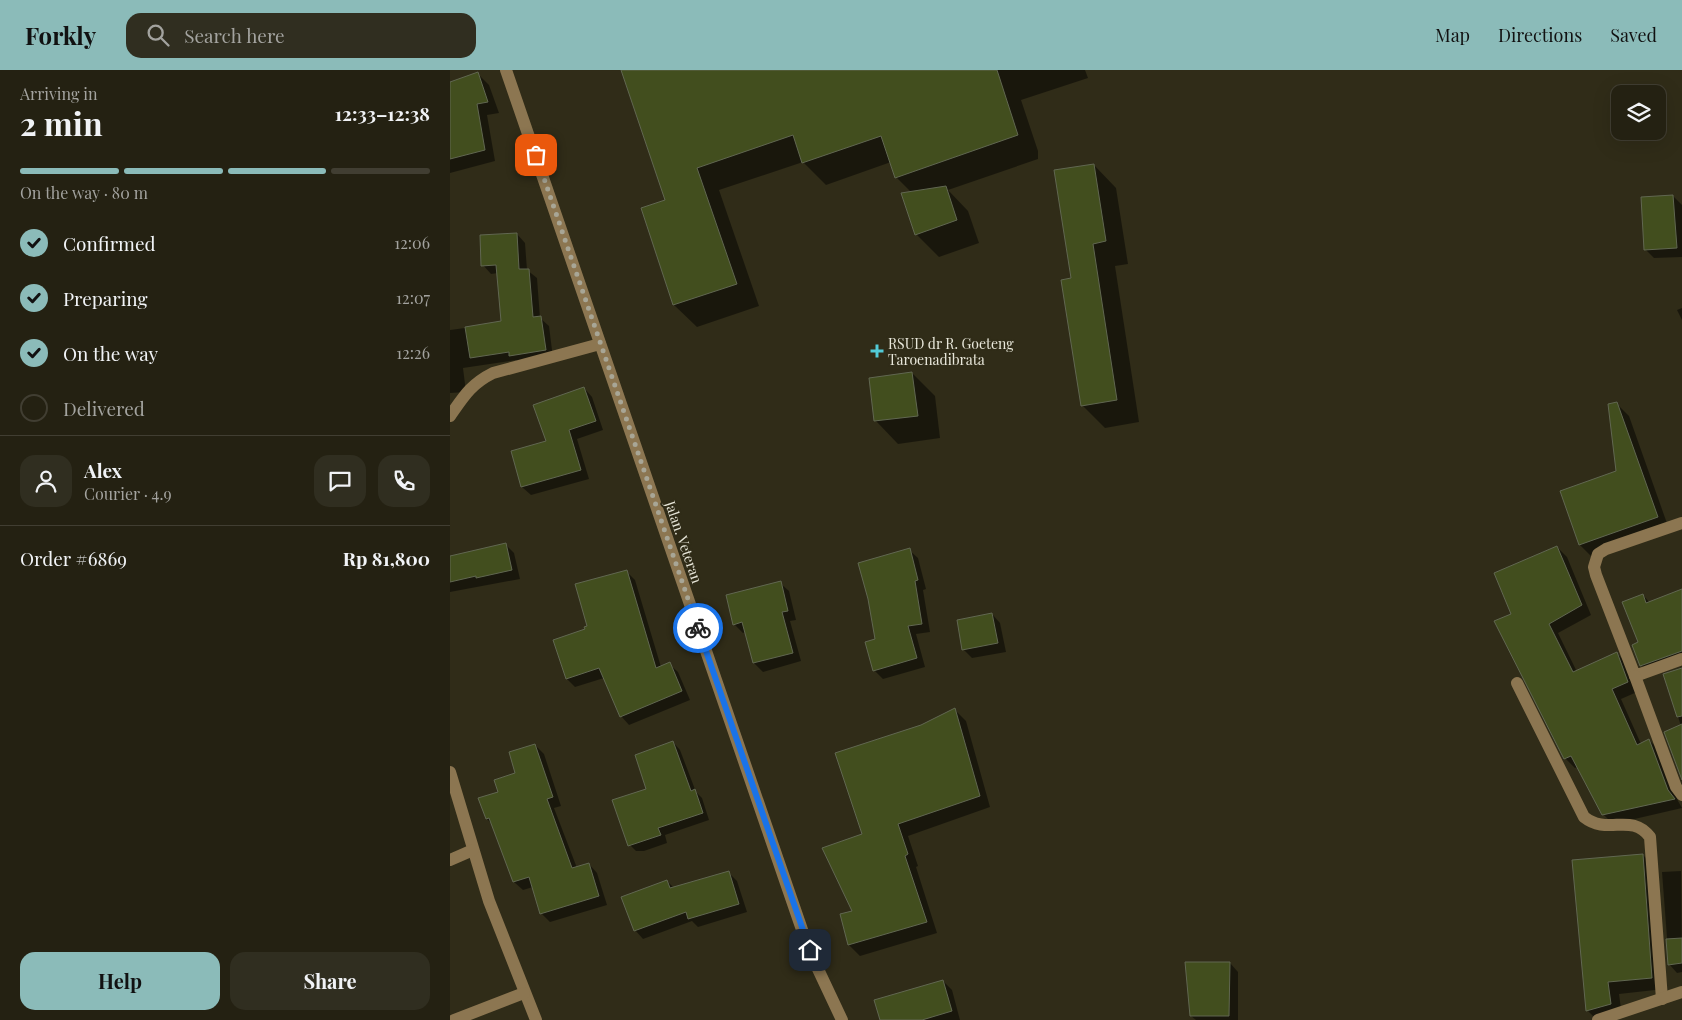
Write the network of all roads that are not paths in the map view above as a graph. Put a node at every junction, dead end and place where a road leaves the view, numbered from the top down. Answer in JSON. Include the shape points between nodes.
{"nodes":[{"id":1,"x":506,"y":70,"type":"edge"},
{"id":2,"x":600,"y":344,"type":"junction"},
{"id":3,"x":450,"y":416,"type":"edge"},
{"id":4,"x":1682,"y":523,"type":"edge"},
{"id":5,"x":1682,"y":659,"type":"edge"},
{"id":6,"x":1636,"y":676,"type":"junction"},
{"id":7,"x":1517,"y":683,"type":"dead end"},
{"id":8,"x":450,"y":772,"type":"edge"},
{"id":9,"x":1682,"y":795,"type":"edge"},
{"id":10,"x":473,"y":850,"type":"junction"},
{"id":11,"x":450,"y":860,"type":"edge"},
{"id":12,"x":1682,"y":992,"type":"edge"},
{"id":13,"x":524,"y":993,"type":"junction"},
{"id":14,"x":1662,"y":999,"type":"junction"},
{"id":15,"x":454,"y":1020,"type":"edge"},
{"id":16,"x":536,"y":1020,"type":"edge"},
{"id":17,"x":842,"y":1020,"type":"edge"},
{"id":18,"x":1598,"y":1020,"type":"edge"}],
"edges":[{"from":1,"to":2,"type":"street","name":"Jalan. Veteran"},
{"from":2,"to":3,"type":"street","via":[[480,380]]},
{"from":2,"to":17,"type":"street","name":"Jalan. Veteran","via":[[810,950]]},
{"from":4,"to":6,"type":"street","via":[[1606,549],[1598,554],[1596,560],[1596,575]]},
{"from":5,"to":6,"type":"street"},
{"from":6,"to":9,"type":"street","via":[[1676,787]]},
{"from":7,"to":14,"type":"street","via":[[1584,817],[1601,826],[1634,824],[1650,836]]},
{"from":8,"to":10,"type":"street"},
{"from":10,"to":11,"type":"street"},
{"from":10,"to":13,"type":"street"},
{"from":12,"to":14,"type":"street"},
{"from":13,"to":15,"type":"street"},
{"from":13,"to":16,"type":"street"},
{"from":14,"to":18,"type":"street"}]}
